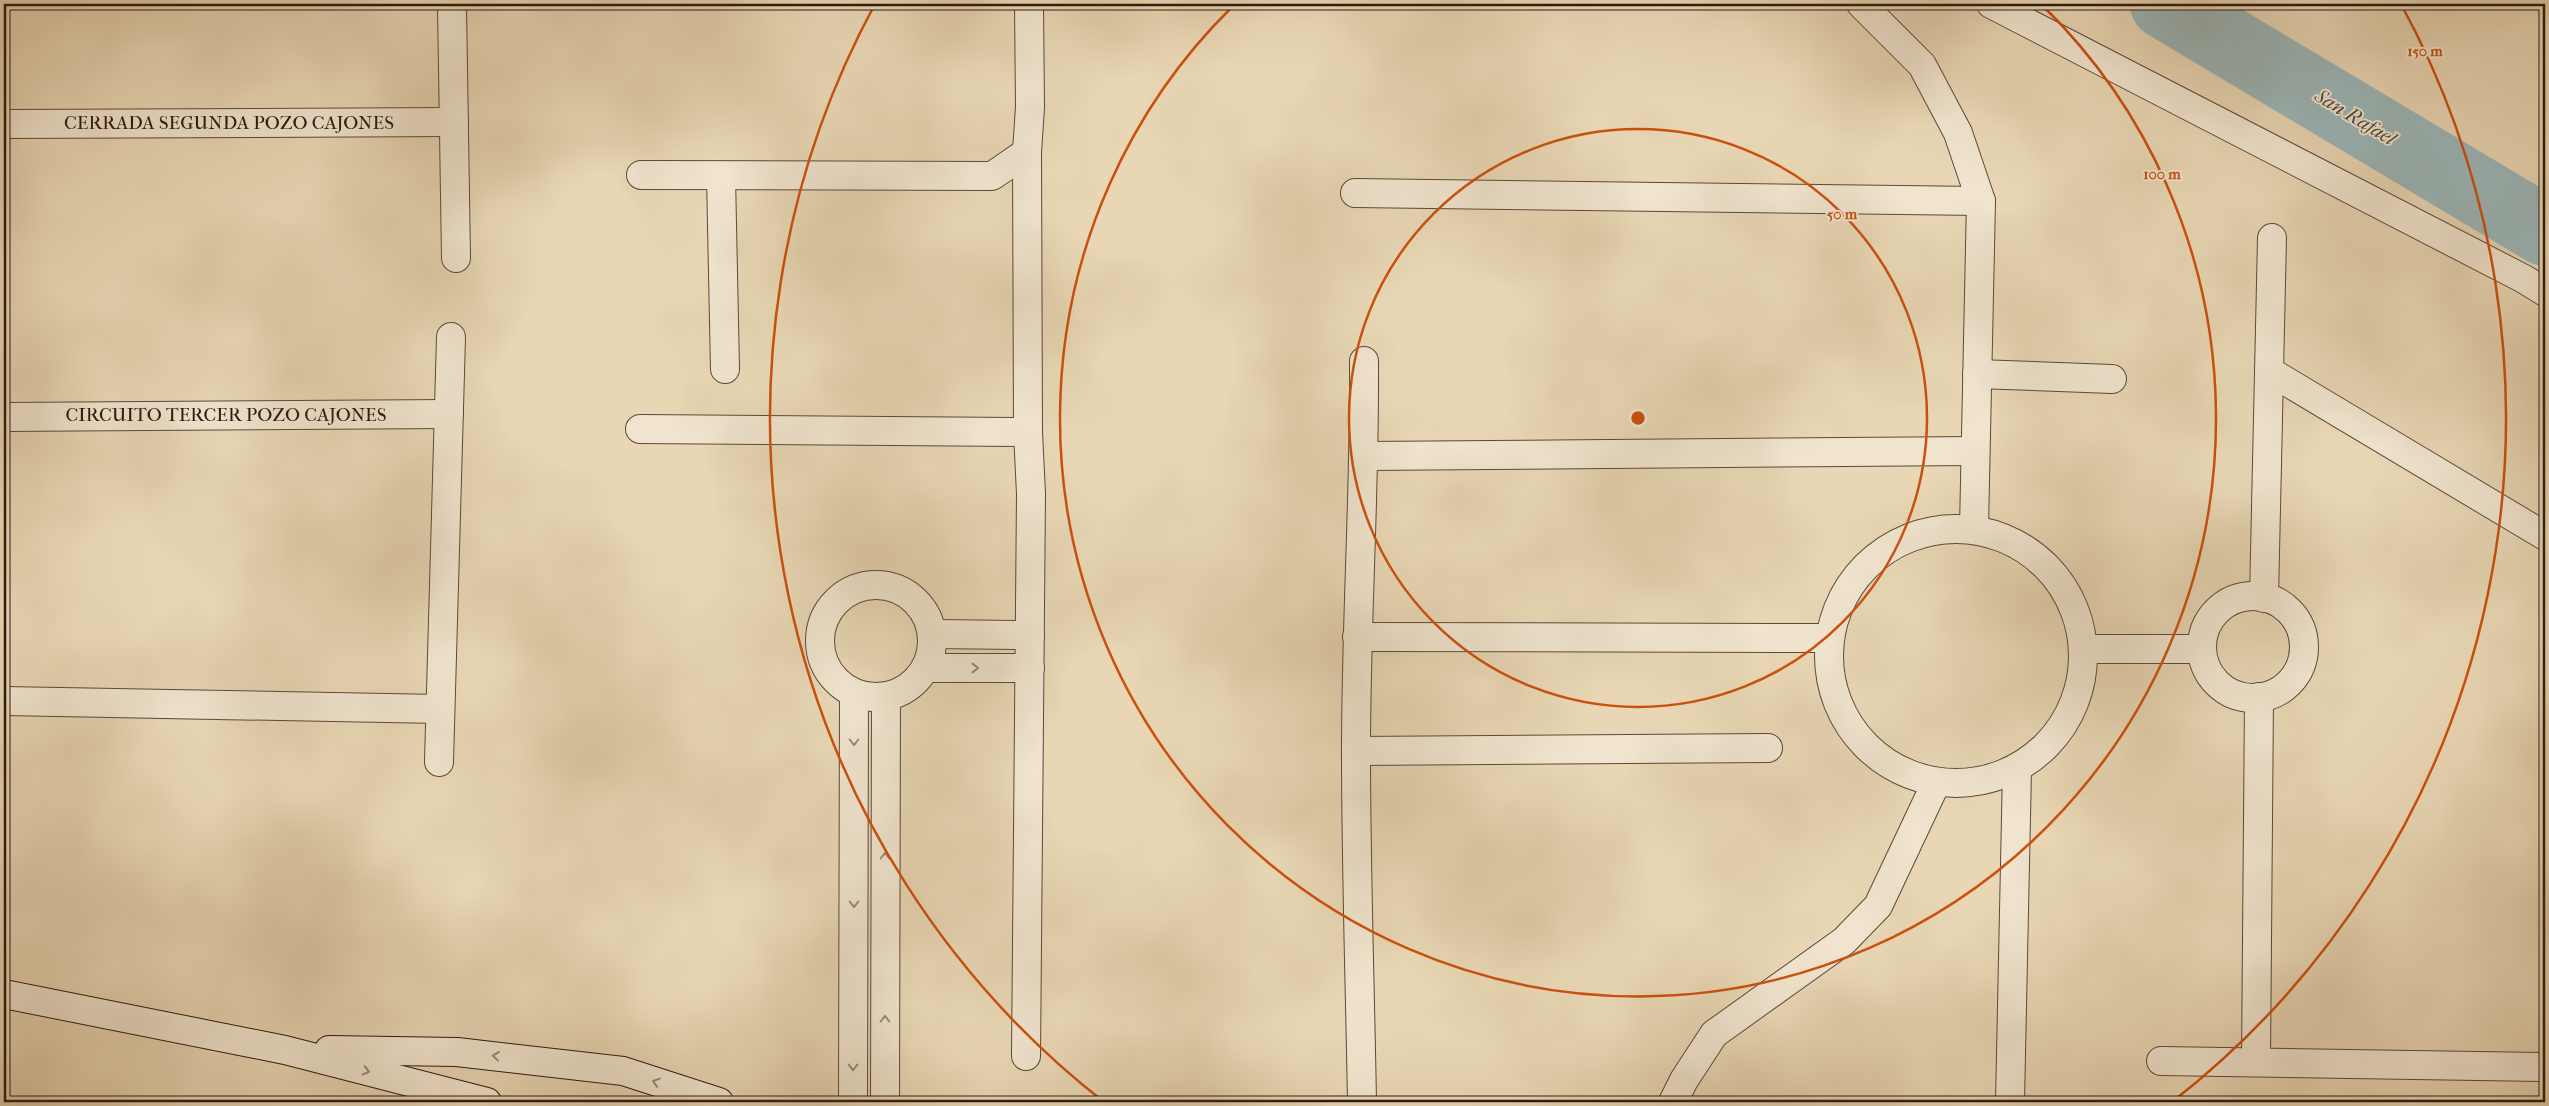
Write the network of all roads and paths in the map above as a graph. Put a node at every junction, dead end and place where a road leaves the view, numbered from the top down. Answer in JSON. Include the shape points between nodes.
{"nodes":[{"id":1,"x":1029,"y":4,"type":"edge"},
{"id":2,"x":1861,"y":4,"type":"edge"},
{"id":3,"x":1991,"y":4,"type":"edge"},
{"id":4,"x":452,"y":6,"type":"dead end"},
{"id":5,"x":454,"y":122,"type":"junction"},
{"id":6,"x":4,"y":124,"type":"edge"},
{"id":7,"x":1027,"y":152,"type":"junction"},
{"id":8,"x":641,"y":175,"type":"dead end"},
{"id":9,"x":721,"y":176,"type":"junction"},
{"id":10,"x":1355,"y":193,"type":"dead end"},
{"id":11,"x":1980,"y":201,"type":"junction"},
{"id":12,"x":2272,"y":238,"type":"dead end"},
{"id":13,"x":456,"y":258,"type":"dead end"},
{"id":14,"x":2545,"y":292,"type":"edge"},
{"id":15,"x":451,"y":337,"type":"dead end"},
{"id":16,"x":1364,"y":361,"type":"dead end"},
{"id":17,"x":725,"y":369,"type":"dead end"},
{"id":18,"x":2269,"y":371,"type":"junction"},
{"id":19,"x":1977,"y":374,"type":"junction"},
{"id":20,"x":2112,"y":379,"type":"dead end"},
{"id":21,"x":449,"y":414,"type":"junction"},
{"id":22,"x":4,"y":417,"type":"edge"},
{"id":23,"x":640,"y":429,"type":"dead end"},
{"id":24,"x":1028,"y":432,"type":"junction"},
{"id":25,"x":1975,"y":451,"type":"junction"},
{"id":26,"x":1365,"y":456,"type":"junction"},
{"id":27,"x":1974,"y":528,"type":"junction"},
{"id":28,"x":2545,"y":536,"type":"edge"},
{"id":29,"x":2264,"y":598,"type":"junction"},
{"id":30,"x":933,"y":634,"type":"junction"},
{"id":31,"x":1030,"y":634,"type":"junction"},
{"id":32,"x":1357,"y":637,"type":"junction"},
{"id":33,"x":1828,"y":638,"type":"junction"},
{"id":34,"x":2085,"y":649,"type":"junction"},
{"id":35,"x":2202,"y":649,"type":"junction"},
{"id":36,"x":926,"y":668,"type":"junction"},
{"id":37,"x":1030,"y":668,"type":"junction"},
{"id":38,"x":854,"y":693,"type":"junction"},
{"id":39,"x":886,"y":697,"type":"junction"},
{"id":40,"x":2259,"y":697,"type":"junction"},
{"id":41,"x":4,"y":701,"type":"edge"},
{"id":42,"x":440,"y":709,"type":"junction"},
{"id":43,"x":1768,"y":748,"type":"dead end"},
{"id":44,"x":1356,"y":751,"type":"junction"},
{"id":45,"x":438,"y":762,"type":"dead end"},
{"id":46,"x":2017,"y":769,"type":"junction"},
{"id":47,"x":1936,"y":783,"type":"junction"},
{"id":48,"x":4,"y":994,"type":"edge"},
{"id":49,"x":285,"y":1050,"type":"junction"},
{"id":50,"x":1026,"y":1056,"type":"dead end"},
{"id":51,"x":2161,"y":1061,"type":"dead end"},
{"id":52,"x":2256,"y":1062,"type":"junction"},
{"id":53,"x":2545,"y":1068,"type":"edge"},
{"id":54,"x":487,"y":1102,"type":"edge"},
{"id":55,"x":719,"y":1102,"type":"edge"},
{"id":56,"x":853,"y":1102,"type":"edge"},
{"id":57,"x":885,"y":1102,"type":"edge"},
{"id":58,"x":1362,"y":1102,"type":"edge"},
{"id":59,"x":1673,"y":1102,"type":"edge"},
{"id":60,"x":2010,"y":1102,"type":"edge"}],
"edges":[{"from":1,"to":7,"type":"street"},
{"from":2,"to":11,"type":"street","via":[[1922,66],[1958,132]]},
{"from":3,"to":14,"type":"street"},
{"from":4,"to":5,"type":"street"},
{"from":5,"to":6,"type":"street","name":"CERRADA SEGUNDA POZO CAJONES"},
{"from":5,"to":13,"type":"street"},
{"from":7,"to":9,"type":"street","via":[[992,176]]},
{"from":7,"to":24,"type":"street"},
{"from":8,"to":9,"type":"street"},
{"from":9,"to":17,"type":"street"},
{"from":10,"to":11,"type":"street"},
{"from":11,"to":19,"type":"street"},
{"from":12,"to":18,"type":"street"},
{"from":15,"to":21,"type":"street"},
{"from":16,"to":26,"type":"street"},
{"from":18,"to":28,"type":"street"},
{"from":18,"to":29,"type":"street"},
{"from":19,"to":20,"type":"street"},
{"from":19,"to":25,"type":"street"},
{"from":21,"to":22,"type":"street","name":"CIRCUITO TERCER POZO CAJONES"},
{"from":21,"to":42,"type":"street"},
{"from":23,"to":24,"type":"street"},
{"from":24,"to":31,"type":"street"},
{"from":25,"to":26,"type":"street"},
{"from":25,"to":27,"type":"street"},
{"from":26,"to":32,"type":"street"},
{"from":27,"to":33,"type":"street","via":[[1907,536],[1854,576]]},
{"from":27,"to":34,"type":"street","via":[[2024,546],[2063,583]]},
{"from":29,"to":35,"type":"street","via":[[2252,596],[2228,602],[2210,619]]},
{"from":29,"to":40,"type":"street","via":[[2277,601],[2295,617],[2305,640],[2302,665],[2288,685],[2266,697]]},
{"from":30,"to":31,"type":"street"},
{"from":30,"to":36,"type":"street","via":[[932,652]]},
{"from":30,"to":38,"type":"street","via":[[924,610],[905,592],[880,584],[854,589],[832,604],[821,628],[821,654],[833,678]]},
{"from":31,"to":37,"type":"street"},
{"from":32,"to":33,"type":"street"},
{"from":32,"to":44,"type":"street"},
{"from":33,"to":47,"type":"street","via":[[1830,688],[1852,733],[1889,767]]},
{"from":34,"to":35,"type":"street"},
{"from":34,"to":46,"type":"street","via":[[2082,686],[2058,734]]},
{"from":35,"to":40,"type":"street","via":[[2205,667],[2219,686],[2242,697]]},
{"from":36,"to":37,"type":"street","one_way":true},
{"from":36,"to":39,"type":"street","via":[[910,687]]},
{"from":37,"to":50,"type":"street"},
{"from":38,"to":39,"type":"street","via":[[870,698]]},
{"from":38,"to":56,"type":"street","one_way":true},
{"from":57,"to":39,"type":"street","one_way":true},
{"from":40,"to":52,"type":"street"},
{"from":41,"to":42,"type":"street"},
{"from":42,"to":45,"type":"street"},
{"from":43,"to":44,"type":"street"},
{"from":44,"to":58,"type":"street"},
{"from":46,"to":47,"type":"street","via":[[1978,783]]},
{"from":46,"to":60,"type":"street"},
{"from":47,"to":59,"type":"street","via":[[1878,906],[1844,942],[1714,1034]]},
{"from":48,"to":49,"type":"street"},
{"from":49,"to":54,"type":"street","one_way":true},
{"from":55,"to":49,"type":"street","one_way":true,"via":[[622,1071],[457,1052]]},
{"from":51,"to":52,"type":"street"},
{"from":52,"to":53,"type":"street"}]}
